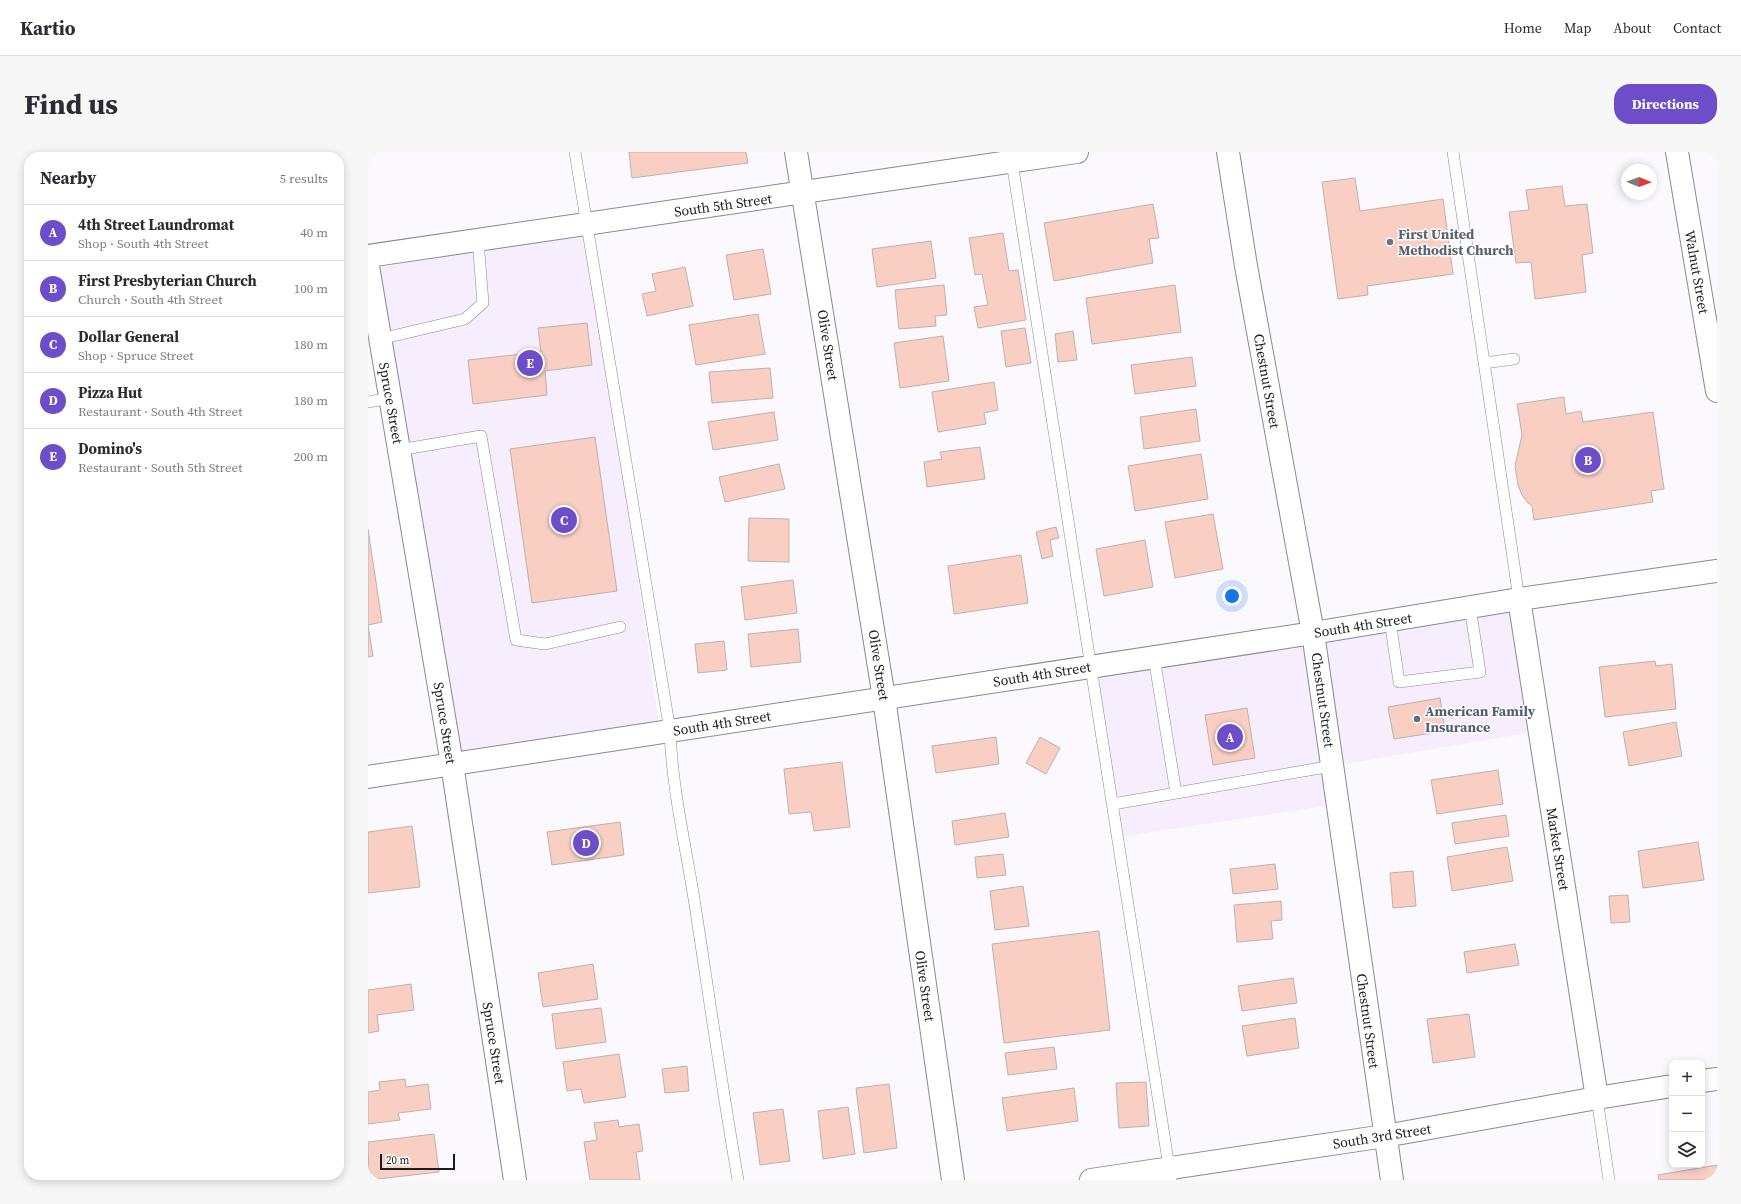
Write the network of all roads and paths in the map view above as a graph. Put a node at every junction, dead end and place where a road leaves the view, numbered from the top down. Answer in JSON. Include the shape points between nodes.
{"nodes":[{"id":1,"x":575,"y":152,"type":"edge"},
{"id":2,"x":796,"y":152,"type":"edge"},
{"id":3,"x":1077,"y":152,"type":"edge"},
{"id":4,"x":1228,"y":152,"type":"edge"},
{"id":5,"x":1453,"y":152,"type":"edge"},
{"id":6,"x":1677,"y":152,"type":"edge"},
{"id":7,"x":1022,"y":158,"type":"edge"},
{"id":8,"x":804,"y":193,"type":"junction"},
{"id":9,"x":587,"y":224,"type":"junction"},
{"id":10,"x":478,"y":240,"type":"junction"},
{"id":11,"x":368,"y":256,"type":"edge"},
{"id":12,"x":368,"y":266,"type":"edge"},
{"id":13,"x":380,"y":339,"type":"junction"},
{"id":14,"x":1514,"y":359,"type":"dead end"},
{"id":15,"x":1484,"y":363,"type":"junction"},
{"id":16,"x":1717,"y":391,"type":"edge"},
{"id":17,"x":390,"y":398,"type":"junction"},
{"id":18,"x":368,"y":402,"type":"edge"},
{"id":19,"x":399,"y":450,"type":"junction"},
{"id":20,"x":1717,"y":571,"type":"edge"},
{"id":21,"x":1519,"y":599,"type":"junction"},
{"id":22,"x":1470,"y":607,"type":"junction"},
{"id":23,"x":1390,"y":620,"type":"junction"},
{"id":24,"x":620,"y":627,"type":"dead end"},
{"id":25,"x":1313,"y":633,"type":"junction"},
{"id":26,"x":1154,"y":657,"type":"junction"},
{"id":27,"x":1092,"y":666,"type":"junction"},
{"id":28,"x":884,"y":698,"type":"junction"},
{"id":29,"x":670,"y":731,"type":"junction"},
{"id":30,"x":452,"y":764,"type":"junction"},
{"id":31,"x":1332,"y":766,"type":"junction"},
{"id":32,"x":368,"y":777,"type":"edge"},
{"id":33,"x":1176,"y":793,"type":"junction"},
{"id":34,"x":1113,"y":804,"type":"junction"},
{"id":35,"x":1717,"y":1079,"type":"edge"},
{"id":36,"x":1705,"y":1081,"type":"edge"},
{"id":37,"x":1669,"y":1086,"type":"edge"},
{"id":38,"x":1597,"y":1098,"type":"junction"},
{"id":39,"x":1385,"y":1136,"type":"junction"},
{"id":40,"x":1170,"y":1174,"type":"edge"},
{"id":41,"x":515,"y":1180,"type":"edge"},
{"id":42,"x":738,"y":1180,"type":"edge"},
{"id":43,"x":953,"y":1180,"type":"edge"},
{"id":44,"x":1091,"y":1180,"type":"edge"},
{"id":45,"x":1392,"y":1180,"type":"edge"},
{"id":46,"x":1610,"y":1180,"type":"edge"}],
"edges":[{"from":1,"to":9,"type":"lane"},
{"from":2,"to":8,"type":"main road","name":"Olive Street"},
{"from":3,"to":7,"type":"main road","name":"South 5th Street"},
{"from":4,"to":25,"type":"main road","name":"Chestnut Street","via":[[1246,266]]},
{"from":5,"to":15,"type":"lane"},
{"from":6,"to":16,"type":"main road","name":"Walnut Street"},
{"from":7,"to":8,"type":"main road","name":"South 5th Street"},
{"from":7,"to":27,"type":"lane"},
{"from":8,"to":9,"type":"main road","name":"South 5th Street"},
{"from":8,"to":28,"type":"main road","name":"Olive Street"},
{"from":9,"to":10,"type":"main road","name":"South 5th Street"},
{"from":9,"to":29,"type":"lane"},
{"from":10,"to":11,"type":"main road","name":"South 5th Street"},
{"from":10,"to":13,"type":"lane","via":[[483,303],[465,319]]},
{"from":12,"to":13,"type":"main road","name":"Spruce Street"},
{"from":13,"to":17,"type":"main road","name":"Spruce Street"},
{"from":14,"to":15,"type":"lane"},
{"from":15,"to":21,"type":"lane"},
{"from":17,"to":18,"type":"lane"},
{"from":17,"to":19,"type":"main road","name":"Spruce Street"},
{"from":19,"to":24,"type":"lane","via":[[481,436],[516,640],[545,644]]},
{"from":19,"to":30,"type":"main road","name":"Spruce Street"},
{"from":20,"to":21,"type":"main road","name":"South 4th Street"},
{"from":21,"to":22,"type":"main road","name":"South 4th Street"},
{"from":21,"to":38,"type":"main road","name":"Market Street"},
{"from":22,"to":23,"type":"main road","name":"South 4th Street"},
{"from":22,"to":23,"type":"lane","via":[[1480,672],[1399,682]]},
{"from":23,"to":25,"type":"main road","name":"South 4th Street"},
{"from":25,"to":26,"type":"main road","name":"South 4th Street"},
{"from":25,"to":31,"type":"main road","name":"Chestnut Street"},
{"from":26,"to":27,"type":"main road","name":"South 4th Street"},
{"from":26,"to":33,"type":"lane"},
{"from":27,"to":28,"type":"main road","name":"South 4th Street"},
{"from":27,"to":34,"type":"lane"},
{"from":28,"to":29,"type":"main road","name":"South 4th Street"},
{"from":28,"to":43,"type":"main road","name":"Olive Street"},
{"from":29,"to":30,"type":"main road","name":"South 4th Street"},
{"from":29,"to":42,"type":"lane","via":[[671,763]]},
{"from":30,"to":32,"type":"main road","name":"South 4th Street"},
{"from":30,"to":41,"type":"main road","name":"Spruce Street"},
{"from":31,"to":33,"type":"lane"},
{"from":31,"to":39,"type":"main road","name":"Chestnut Street"},
{"from":33,"to":34,"type":"lane"},
{"from":34,"to":40,"type":"lane"},
{"from":35,"to":36,"type":"main road"},
{"from":37,"to":38,"type":"main road","name":"South 3rd Street"},
{"from":38,"to":39,"type":"main road","name":"South 3rd Street"},
{"from":38,"to":46,"type":"lane"},
{"from":39,"to":40,"type":"main road","name":"South 3rd Street"},
{"from":39,"to":45,"type":"main road","name":"Chestnut Street"},
{"from":40,"to":44,"type":"main road","name":"South 3rd Street"}]}
